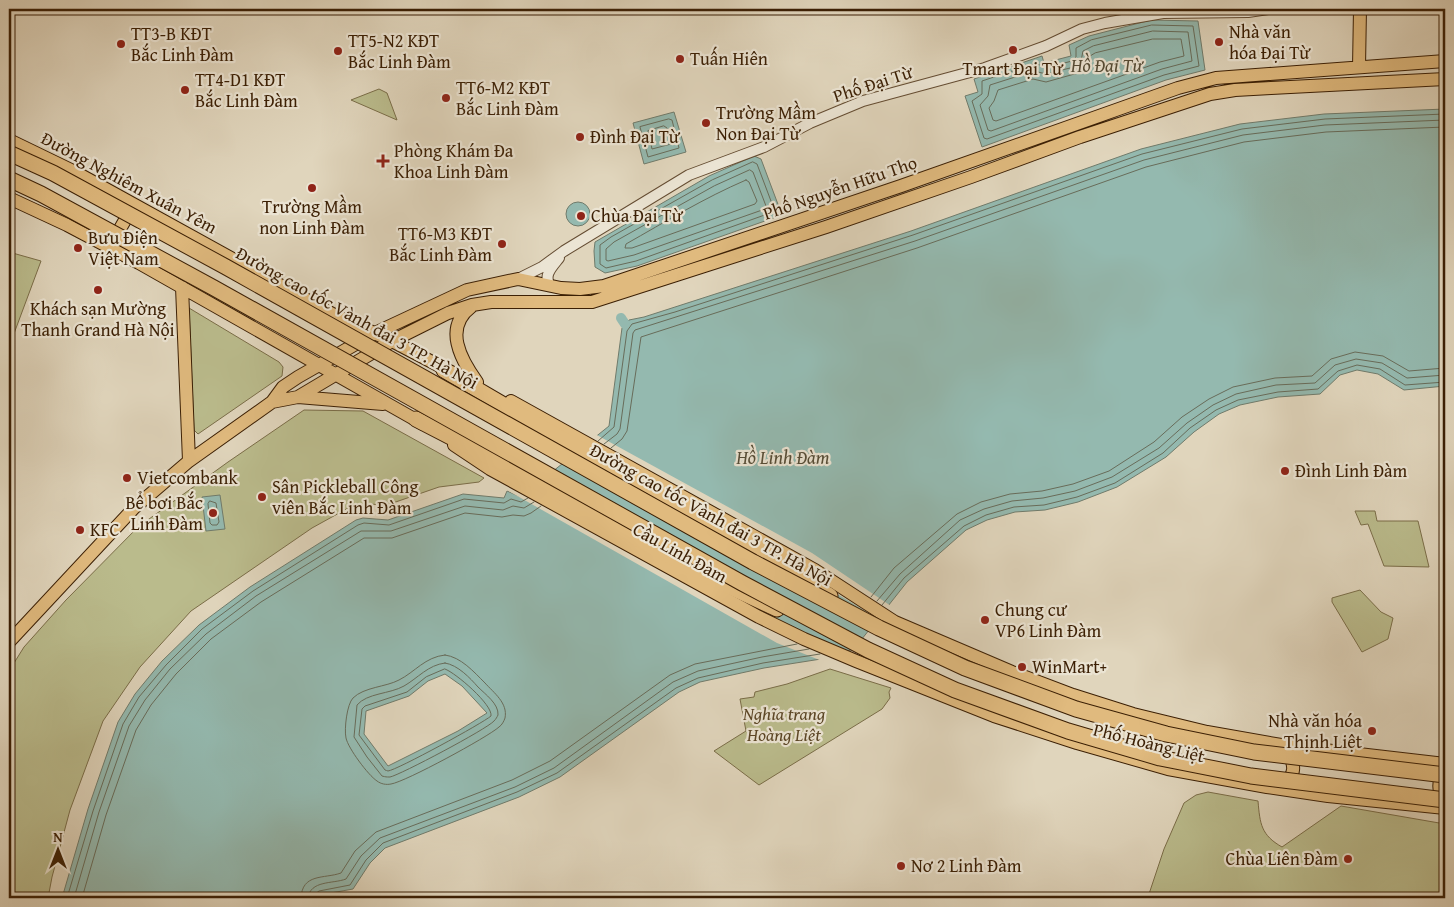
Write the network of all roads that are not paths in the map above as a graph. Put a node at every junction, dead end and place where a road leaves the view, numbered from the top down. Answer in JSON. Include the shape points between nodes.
{"nodes":[{"id":1,"x":1268,"y":9,"type":"edge"},
{"id":2,"x":1360,"y":9,"type":"edge"},
{"id":3,"x":1445,"y":61,"type":"edge"},
{"id":4,"x":1359,"y":67,"type":"junction"},
{"id":5,"x":1445,"y":79,"type":"edge"},
{"id":6,"x":1359,"y":84,"type":"junction"},
{"id":7,"x":10,"y":145,"type":"edge"},
{"id":8,"x":9,"y":179,"type":"edge"},
{"id":9,"x":9,"y":198,"type":"edge"},
{"id":10,"x":134,"y":204,"type":"junction"},
{"id":11,"x":821,"y":214,"type":"junction"},
{"id":12,"x":826,"y":227,"type":"junction"},
{"id":13,"x":109,"y":247,"type":"junction"},
{"id":14,"x":564,"y":252,"type":"junction"},
{"id":15,"x":518,"y":279,"type":"junction"},
{"id":16,"x":550,"y":286,"type":"junction"},
{"id":17,"x":182,"y":287,"type":"junction"},
{"id":18,"x":477,"y":304,"type":"junction"},
{"id":19,"x":375,"y":333,"type":"junction"},
{"id":20,"x":392,"y":341,"type":"junction"},
{"id":21,"x":347,"y":349,"type":"junction"},
{"id":22,"x":363,"y":357,"type":"junction"},
{"id":23,"x":318,"y":366,"type":"junction"},
{"id":24,"x":444,"y":370,"type":"junction"},
{"id":25,"x":334,"y":374,"type":"junction"},
{"id":26,"x":476,"y":382,"type":"junction"},
{"id":27,"x":298,"y":397,"type":"junction"},
{"id":28,"x":272,"y":402,"type":"junction"},
{"id":29,"x":388,"y":405,"type":"junction"},
{"id":30,"x":416,"y":420,"type":"junction"},
{"id":31,"x":189,"y":461,"type":"junction"},
{"id":32,"x":885,"y":624,"type":"junction"},
{"id":33,"x":9,"y":642,"type":"edge"},
{"id":34,"x":868,"y":650,"type":"junction"},
{"id":35,"x":856,"y":662,"type":"joint"},
{"id":36,"x":1281,"y":745,"type":"junction"},
{"id":37,"x":1445,"y":764,"type":"edge"},
{"id":38,"x":1445,"y":770,"type":"edge"},
{"id":39,"x":1445,"y":775,"type":"edge"},
{"id":40,"x":1275,"y":789,"type":"junction"},
{"id":41,"x":1445,"y":801,"type":"edge"},
{"id":42,"x":1445,"y":808,"type":"edge"}],
"edges":[{"from":1,"to":14,"type":"street","name":"Phố Đại Từ","via":[[1163,13],[1106,23],[1082,29],[984,68],[863,101],[764,147],[689,175]]},
{"from":2,"to":4,"type":"main road"},
{"from":3,"to":4,"type":"main road","name":"Phố Nguyễn Hữu Thọ"},
{"from":4,"to":6,"type":"street"},
{"from":4,"to":11,"type":"main road","name":"Phố Nguyễn Hữu Thọ","via":[[1216,78],[1197,83]]},
{"from":5,"to":6,"type":"main road","name":"Phố Nguyễn Hữu Thọ"},
{"from":6,"to":12,"type":"main road","name":"Phố Nguyễn Hữu Thọ","via":[[1210,94]]},
{"from":7,"to":10,"type":"main road","name":"Đường Nghiêm Xuân Yêm","via":[[75,172]]},
{"from":7,"to":32,"type":"highway","name":"Đường cao tốc Vành đai 3 TP. Hà Nội","bridge":true,"via":[[53,173],[753,562]]},
{"from":8,"to":34,"type":"highway","bridge":true,"via":[[99,225]]},
{"from":9,"to":13,"type":"main road"},
{"from":10,"to":13,"type":"main road"},
{"from":10,"to":19,"type":"main road","name":"Đường Nghiêm Xuân Yêm","via":[[336,316]]},
{"from":11,"to":12,"type":"street"},
{"from":11,"to":16,"type":"main road","name":"Phố Nguyễn Hữu Thọ","via":[[604,286],[580,289]]},
{"from":12,"to":18,"type":"main road","name":"Phố Nguyễn Hữu Thọ","via":[[592,302]]},
{"from":13,"to":17,"type":"main road"},
{"from":14,"to":15,"type":"street","name":"Phố Đại Từ"},
{"from":14,"to":16,"type":"street","via":[[547,275]]},
{"from":15,"to":16,"type":"main road","name":"Phố Nguyễn Hữu Thọ"},
{"from":15,"to":19,"type":"main road","name":"Phố Nguyễn Hữu Thọ","via":[[467,290]]},
{"from":17,"to":23,"type":"main road"},
{"from":17,"to":31,"type":"main road"},
{"from":18,"to":20,"type":"main road","name":"Phố Nguyễn Hữu Thọ","via":[[448,313]]},
{"from":18,"to":26,"type":"main road","via":[[460,317],[456,342]]},
{"from":19,"to":20,"type":"main road","name":"Đường Nghiêm Xuân Yêm"},
{"from":19,"to":21,"type":"main road","name":"Phố Nguyễn Hữu Thọ"},
{"from":20,"to":22,"type":"main road","name":"Phố Nguyễn Hữu Thọ"},
{"from":20,"to":24,"type":"main road"},
{"from":21,"to":22,"type":"street"},
{"from":21,"to":23,"type":"main road","name":"Phố Nguyễn Hữu Thọ"},
{"from":22,"to":25,"type":"main road","name":"Phố Nguyễn Hữu Thọ"},
{"from":23,"to":25,"type":"main road"},
{"from":23,"to":28,"type":"main road","name":"Phố Nguyễn Hữu Thọ","via":[[283,387]]},
{"from":24,"to":26,"type":"main road"},
{"from":24,"to":32,"type":"highway","bridge":true},
{"from":25,"to":27,"type":"main road","name":"Phố Nguyễn Hữu Thọ"},
{"from":25,"to":29,"type":"main road"},
{"from":26,"to":32,"type":"main road","via":[[815,570]]},
{"from":27,"to":28,"type":"main road","name":"Phố Nguyễn Hữu Thọ"},
{"from":27,"to":29,"type":"main road"},
{"from":28,"to":31,"type":"main road","name":"Phố Nguyễn Hữu Thọ"},
{"from":29,"to":30,"type":"main road"},
{"from":30,"to":34,"type":"highway","bridge":true,"via":[[724,584]]},
{"from":30,"to":35,"type":"main road","name":"Cầu Linh Đàm","via":[[490,469],[759,617]]},
{"from":31,"to":33,"type":"main road","name":"Phố Nguyễn Hữu Thọ","via":[[134,508]]},
{"from":32,"to":36,"type":"main road","name":"Phố Hoàng Liệt","via":[[1073,696],[1207,732]]},
{"from":32,"to":39,"type":"highway","name":"Đường cao tốc Vành đai 3 TP. Hà Nội","bridge":true,"via":[[965,668],[1076,708],[1166,734],[1254,752]]},
{"from":34,"to":41,"type":"highway","bridge":true,"via":[[955,690],[1068,732],[1160,758],[1251,776]]},
{"from":35,"to":40,"type":"main road","name":"Phố Hoàng Liệt","via":[[994,716],[1077,743],[1181,772]]},
{"from":36,"to":37,"type":"main road","name":"Phố Hoàng Liệt"},
{"from":36,"to":40,"type":"main road","via":[[1291,758],[1294,770],[1286,782]]},
{"from":38,"to":41,"type":"main road","via":[[1439,787]]},
{"from":40,"to":42,"type":"main road","name":"Phố Hoàng Liệt"}]}
